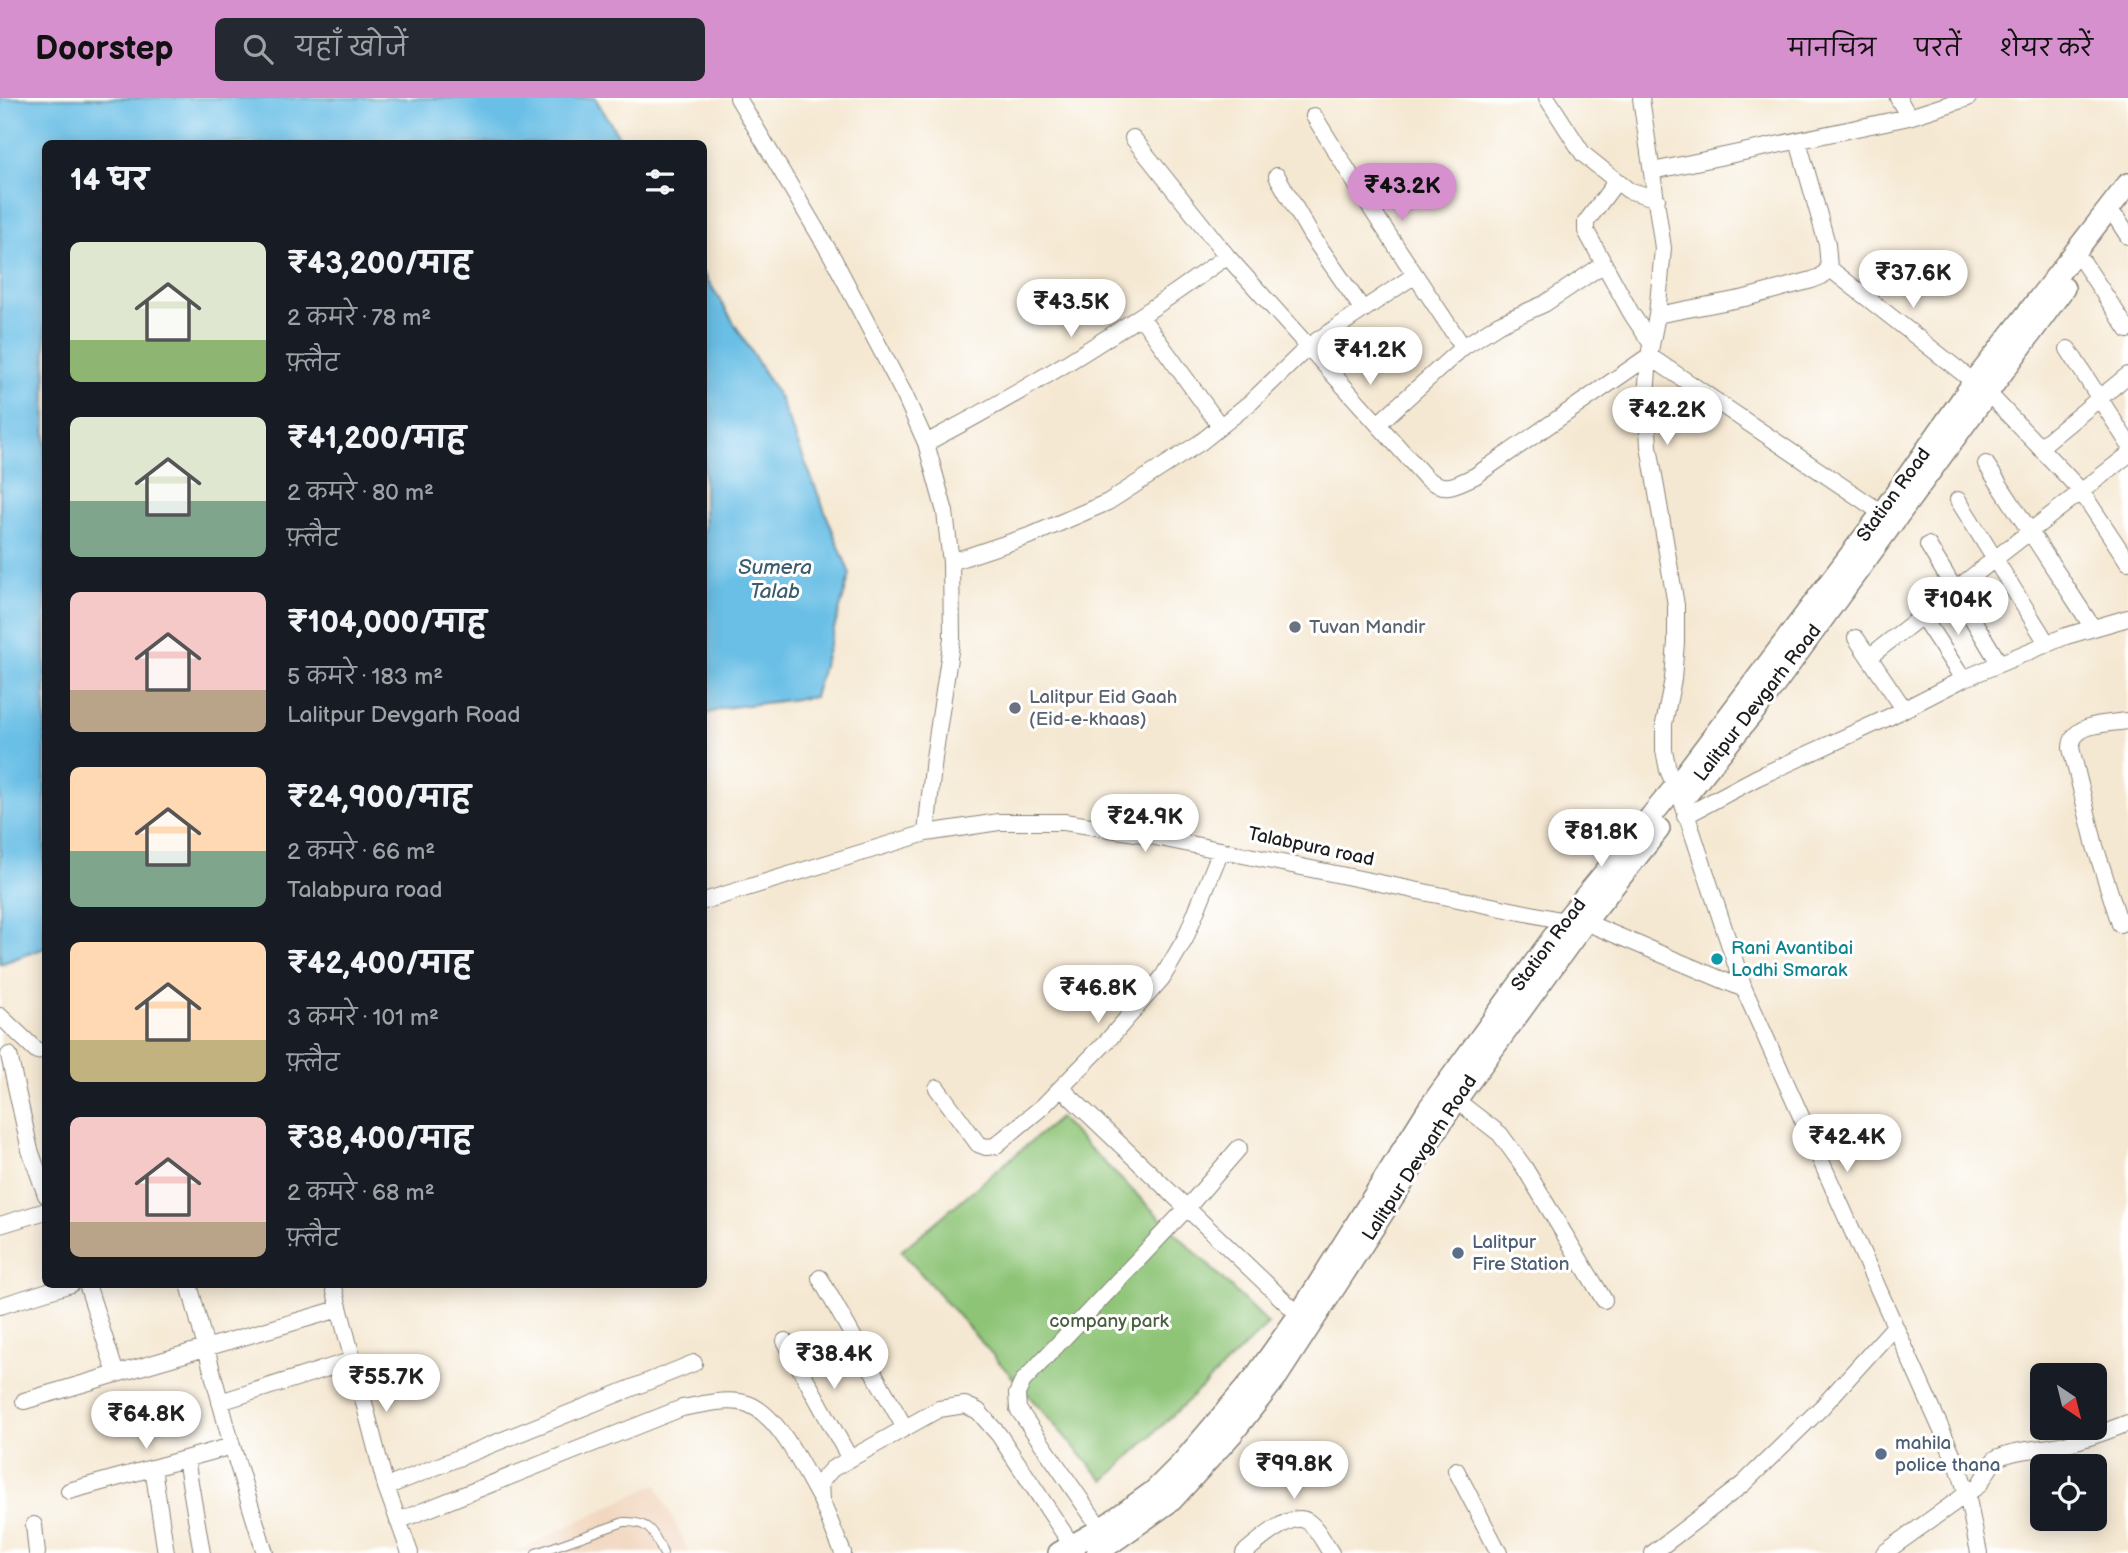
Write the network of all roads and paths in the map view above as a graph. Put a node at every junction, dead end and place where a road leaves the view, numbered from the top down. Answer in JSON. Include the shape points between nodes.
{"nodes":[{"id":1,"x":738,"y":98,"type":"edge"},
{"id":2,"x":1547,"y":98,"type":"edge"},
{"id":3,"x":1641,"y":98,"type":"edge"},
{"id":4,"x":1898,"y":98,"type":"edge"},
{"id":5,"x":1968,"y":98,"type":"edge"},
{"id":6,"x":1314,"y":116,"type":"dead end"},
{"id":7,"x":1909,"y":117,"type":"junction"},
{"id":8,"x":1133,"y":138,"type":"dead end"},
{"id":9,"x":1798,"y":141,"type":"junction"},
{"id":10,"x":1653,"y":171,"type":"junction"},
{"id":11,"x":1277,"y":176,"type":"dead end"},
{"id":12,"x":1616,"y":182,"type":"junction"},
{"id":13,"x":2128,"y":184,"type":"edge"},
{"id":14,"x":1657,"y":199,"type":"junction"},
{"id":15,"x":2124,"y":221,"type":"edge"},
{"id":16,"x":1227,"y":256,"type":"junction"},
{"id":17,"x":2083,"y":262,"type":"junction"},
{"id":18,"x":1604,"y":264,"type":"junction"},
{"id":19,"x":1829,"y":268,"type":"junction"},
{"id":20,"x":1415,"y":275,"type":"junction"},
{"id":21,"x":1363,"y":310,"type":"junction"},
{"id":22,"x":1657,"y":315,"type":"junction"},
{"id":23,"x":1141,"y":317,"type":"junction"},
{"id":24,"x":2128,"y":330,"type":"edge"},
{"id":25,"x":1309,"y":346,"type":"junction"},
{"id":26,"x":1463,"y":347,"type":"junction"},
{"id":27,"x":1650,"y":349,"type":"junction"},
{"id":28,"x":2068,"y":349,"type":"dead end"},
{"id":29,"x":2128,"y":375,"type":"edge"},
{"id":30,"x":1981,"y":387,"type":"junction"},
{"id":31,"x":2100,"y":398,"type":"junction"},
{"id":32,"x":1378,"y":424,"type":"junction"},
{"id":33,"x":1220,"y":426,"type":"junction"},
{"id":34,"x":926,"y":443,"type":"junction"},
{"id":35,"x":2128,"y":443,"type":"edge"},
{"id":36,"x":2040,"y":447,"type":"junction"},
{"id":37,"x":2128,"y":455,"type":"edge"},
{"id":38,"x":1986,"y":464,"type":"dead end"},
{"id":39,"x":2081,"y":491,"type":"junction"},
{"id":40,"x":1958,"y":500,"type":"dead end"},
{"id":41,"x":1882,"y":513,"type":"junction"},
{"id":42,"x":2029,"y":531,"type":"junction"},
{"id":43,"x":1928,"y":545,"type":"dead end"},
{"id":44,"x":1994,"y":558,"type":"junction"},
{"id":45,"x":951,"y":562,"type":"junction"},
{"id":46,"x":2128,"y":562,"type":"edge"},
{"id":47,"x":1955,"y":590,"type":"junction"},
{"id":48,"x":1922,"y":616,"type":"junction"},
{"id":49,"x":2128,"y":618,"type":"edge"},
{"id":50,"x":2093,"y":628,"type":"junction"},
{"id":51,"x":1856,"y":638,"type":"dead end"},
{"id":52,"x":2047,"y":643,"type":"junction"},
{"id":53,"x":1869,"y":657,"type":"junction"},
{"id":54,"x":1999,"y":663,"type":"junction"},
{"id":55,"x":1963,"y":679,"type":"junction"},
{"id":56,"x":1904,"y":709,"type":"junction"},
{"id":57,"x":2128,"y":720,"type":"edge"},
{"id":58,"x":1680,"y":802,"type":"junction"},
{"id":59,"x":926,"y":833,"type":"junction"},
{"id":60,"x":1221,"y":850,"type":"junction"},
{"id":61,"x":707,"y":900,"type":"edge"},
{"id":62,"x":1575,"y":921,"type":"junction"},
{"id":63,"x":2120,"y":924,"type":"dead end"},
{"id":64,"x":1744,"y":989,"type":"junction"},
{"id":65,"x":0,"y":1016,"type":"edge"},
{"id":66,"x":41,"y":1050,"type":"edge"},
{"id":67,"x":5,"y":1056,"type":"edge"},
{"id":68,"x":937,"y":1088,"type":"dead end"},
{"id":69,"x":1061,"y":1088,"type":"junction"},
{"id":70,"x":1456,"y":1100,"type":"junction"},
{"id":71,"x":1239,"y":1148,"type":"dead end"},
{"id":72,"x":42,"y":1183,"type":"edge"},
{"id":73,"x":1187,"y":1209,"type":"junction"},
{"id":74,"x":42,"y":1212,"type":"edge"},
{"id":75,"x":0,"y":1225,"type":"edge"},
{"id":76,"x":820,"y":1278,"type":"dead end"},
{"id":77,"x":58,"y":1288,"type":"edge"},
{"id":78,"x":88,"y":1288,"type":"edge"},
{"id":79,"x":190,"y":1288,"type":"edge"},
{"id":80,"x":333,"y":1288,"type":"edge"},
{"id":81,"x":1604,"y":1300,"type":"dead end"},
{"id":82,"x":0,"y":1306,"type":"edge"},
{"id":83,"x":339,"y":1309,"type":"junction"},
{"id":84,"x":1298,"y":1315,"type":"junction"},
{"id":85,"x":1895,"y":1326,"type":"junction"},
{"id":86,"x":785,"y":1341,"type":"dead end"},
{"id":87,"x":205,"y":1347,"type":"junction"},
{"id":88,"x":353,"y":1360,"type":"junction"},
{"id":89,"x":694,"y":1363,"type":"dead end"},
{"id":90,"x":116,"y":1374,"type":"junction"},
{"id":91,"x":24,"y":1401,"type":"dead end"},
{"id":92,"x":220,"y":1402,"type":"junction"},
{"id":93,"x":2128,"y":1423,"type":"edge"},
{"id":94,"x":905,"y":1428,"type":"junction"},
{"id":95,"x":232,"y":1446,"type":"junction"},
{"id":96,"x":187,"y":1459,"type":"junction"},
{"id":97,"x":850,"y":1459,"type":"junction"},
{"id":98,"x":153,"y":1468,"type":"junction"},
{"id":99,"x":1456,"y":1470,"type":"dead end"},
{"id":100,"x":386,"y":1487,"type":"junction"},
{"id":101,"x":69,"y":1491,"type":"dead end"},
{"id":102,"x":1967,"y":1494,"type":"junction"},
{"id":103,"x":821,"y":1500,"type":"junction"},
{"id":104,"x":398,"y":1521,"type":"junction"},
{"id":105,"x":34,"y":1525,"type":"dead end"},
{"id":106,"x":1101,"y":1529,"type":"junction"},
{"id":107,"x":1069,"y":1551,"type":"edge"},
{"id":108,"x":37,"y":1553,"type":"edge"},
{"id":109,"x":166,"y":1553,"type":"edge"},
{"id":110,"x":202,"y":1553,"type":"edge"},
{"id":111,"x":265,"y":1553,"type":"edge"},
{"id":112,"x":410,"y":1553,"type":"edge"},
{"id":113,"x":536,"y":1553,"type":"edge"},
{"id":114,"x":663,"y":1553,"type":"edge"},
{"id":115,"x":843,"y":1553,"type":"edge"},
{"id":116,"x":1097,"y":1553,"type":"edge"},
{"id":117,"x":1244,"y":1553,"type":"edge"},
{"id":118,"x":1331,"y":1553,"type":"edge"},
{"id":119,"x":1499,"y":1553,"type":"edge"},
{"id":120,"x":1653,"y":1553,"type":"edge"},
{"id":121,"x":1884,"y":1553,"type":"edge"},
{"id":122,"x":1979,"y":1553,"type":"edge"}],
"edges":[{"from":1,"to":34,"type":"street","via":[[833,258]]},
{"from":2,"to":12,"type":"street","via":[[1583,155]]},
{"from":3,"to":10,"type":"street"},
{"from":4,"to":7,"type":"street"},
{"from":5,"to":7,"type":"street"},
{"from":6,"to":20,"type":"street"},
{"from":7,"to":9,"type":"street"},
{"from":8,"to":16,"type":"street"},
{"from":9,"to":10,"type":"street"},
{"from":9,"to":19,"type":"street","via":[[1827,244]]},
{"from":10,"to":14,"type":"street"},
{"from":11,"to":21,"type":"street"},
{"from":12,"to":14,"type":"street"},
{"from":12,"to":18,"type":"street","via":[[1586,222],[1586,231]]},
{"from":13,"to":30,"type":"main road","name":"Station Road"},
{"from":14,"to":22,"type":"street","via":[[1663,248]]},
{"from":15,"to":17,"type":"main road","name":"Lalitpur Devgarh Road"},
{"from":16,"to":23,"type":"street"},
{"from":16,"to":25,"type":"street"},
{"from":17,"to":24,"type":"street"},
{"from":17,"to":30,"type":"main road","name":"Lalitpur Devgarh Road"},
{"from":18,"to":26,"type":"street","via":[[1544,304]]},
{"from":18,"to":27,"type":"street"},
{"from":19,"to":22,"type":"street","via":[[1812,280]]},
{"from":19,"to":30,"type":"street"},
{"from":20,"to":21,"type":"street"},
{"from":20,"to":26,"type":"street"},
{"from":21,"to":25,"type":"street"},
{"from":22,"to":27,"type":"street"},
{"from":23,"to":33,"type":"street"},
{"from":23,"to":34,"type":"street","via":[[1006,401]]},
{"from":25,"to":32,"type":"street"},
{"from":25,"to":33,"type":"street"},
{"from":26,"to":32,"type":"street"},
{"from":27,"to":32,"type":"street","via":[[1475,476],[1449,488],[1426,478]]},
{"from":27,"to":41,"type":"street"},
{"from":27,"to":58,"type":"street","via":[[1648,446],[1676,605],[1664,750]]},
{"from":28,"to":31,"type":"street"},
{"from":29,"to":31,"type":"street"},
{"from":30,"to":36,"type":"street"},
{"from":30,"to":41,"type":"main road","name":"Station Road"},
{"from":30,"to":58,"type":"main road","name":"Lalitpur Devgarh Road","via":[[1765,698]]},
{"from":31,"to":35,"type":"street"},
{"from":31,"to":36,"type":"street"},
{"from":33,"to":45,"type":"street","via":[[1108,502]]},
{"from":34,"to":45,"type":"street","via":[[945,512]]},
{"from":36,"to":39,"type":"street"},
{"from":37,"to":39,"type":"street"},
{"from":38,"to":42,"type":"street"},
{"from":39,"to":42,"type":"street"},
{"from":39,"to":46,"type":"street"},
{"from":40,"to":44,"type":"street"},
{"from":41,"to":58,"type":"main road","name":"Station Road"},
{"from":42,"to":44,"type":"street"},
{"from":42,"to":50,"type":"street"},
{"from":43,"to":47,"type":"street"},
{"from":44,"to":47,"type":"street"},
{"from":44,"to":52,"type":"street"},
{"from":45,"to":59,"type":"street","via":[[952,638]]},
{"from":47,"to":48,"type":"street"},
{"from":47,"to":54,"type":"street"},
{"from":48,"to":53,"type":"street"},
{"from":48,"to":55,"type":"street"},
{"from":49,"to":50,"type":"street"},
{"from":50,"to":52,"type":"street"},
{"from":51,"to":53,"type":"street"},
{"from":52,"to":54,"type":"street"},
{"from":53,"to":56,"type":"street"},
{"from":54,"to":55,"type":"street"},
{"from":55,"to":56,"type":"street"},
{"from":56,"to":58,"type":"street","via":[[1756,778]]},
{"from":57,"to":63,"type":"street","via":[[2080,730],[2071,741],[2095,846]]},
{"from":58,"to":62,"type":"main road","name":"Lalitpur Devgarh Road"},
{"from":58,"to":64,"type":"street"},
{"from":59,"to":60,"type":"street","name":"Talabpura road","via":[[999,822],[1064,822]]},
{"from":59,"to":61,"type":"street","name":"Talabpura road"},
{"from":60,"to":62,"type":"street","name":"Talabpura road"},
{"from":60,"to":69,"type":"street","via":[[1185,939],[1163,978]]},
{"from":62,"to":64,"type":"street","name":"Talabpura road"},
{"from":62,"to":70,"type":"main road","name":"Lalitpur Devgarh Road"},
{"from":62,"to":84,"type":"main road","name":"Station Road","via":[[1429,1108]]},
{"from":64,"to":85,"type":"street"},
{"from":65,"to":66,"type":"street"},
{"from":66,"to":67,"type":"street"},
{"from":67,"to":72,"type":"street"},
{"from":68,"to":69,"type":"street","via":[[970,1135],[986,1147],[1003,1140]]},
{"from":69,"to":73,"type":"street"},
{"from":70,"to":81,"type":"street","via":[[1500,1134]]},
{"from":70,"to":116,"type":"main road","name":"Lalitpur Devgarh Road","via":[[1311,1328],[1231,1435],[1172,1500]]},
{"from":71,"to":73,"type":"street"},
{"from":73,"to":84,"type":"street"},
{"from":73,"to":106,"type":"street","via":[[1023,1381],[1017,1394],[1018,1409]]},
{"from":74,"to":75,"type":"street"},
{"from":76,"to":94,"type":"street"},
{"from":77,"to":82,"type":"street"},
{"from":78,"to":90,"type":"street"},
{"from":79,"to":87,"type":"street"},
{"from":80,"to":83,"type":"street"},
{"from":83,"to":87,"type":"street"},
{"from":83,"to":88,"type":"street"},
{"from":84,"to":106,"type":"main road","name":"Station Road","via":[[1255,1377],[1181,1464],[1154,1491]]},
{"from":85,"to":102,"type":"street"},
{"from":85,"to":120,"type":"street","via":[[1822,1407],[1743,1484]]},
{"from":86,"to":97,"type":"street"},
{"from":87,"to":90,"type":"street"},
{"from":87,"to":92,"type":"street"},
{"from":88,"to":92,"type":"street"},
{"from":88,"to":100,"type":"street"},
{"from":89,"to":100,"type":"street"},
{"from":90,"to":91,"type":"street"},
{"from":92,"to":95,"type":"street"},
{"from":93,"to":102,"type":"street","via":[[2092,1437],[1995,1459],[1986,1477]]},
{"from":94,"to":97,"type":"street"},
{"from":94,"to":107,"type":"street","via":[[939,1409],[965,1405],[978,1411],[999,1436]]},
{"from":95,"to":96,"type":"street"},
{"from":95,"to":111,"type":"street"},
{"from":96,"to":98,"type":"street"},
{"from":96,"to":110,"type":"street"},
{"from":97,"to":103,"type":"street","via":[[820,1482]]},
{"from":98,"to":101,"type":"street"},
{"from":98,"to":109,"type":"street"},
{"from":99,"to":119,"type":"street"},
{"from":100,"to":104,"type":"street"},
{"from":102,"to":121,"type":"street"},
{"from":102,"to":122,"type":"street"},
{"from":103,"to":104,"type":"street","via":[[780,1431],[765,1415],[747,1404],[720,1402],[682,1408]]},
{"from":103,"to":115,"type":"street"},
{"from":104,"to":112,"type":"street"},
{"from":105,"to":108,"type":"street"},
{"from":106,"to":107,"type":"main road","name":"Station Road"},
{"from":113,"to":114,"type":"lane","via":[[624,1522],[648,1527]]},
{"from":117,"to":118,"type":"street","via":[[1276,1528],[1301,1518]]}]}
